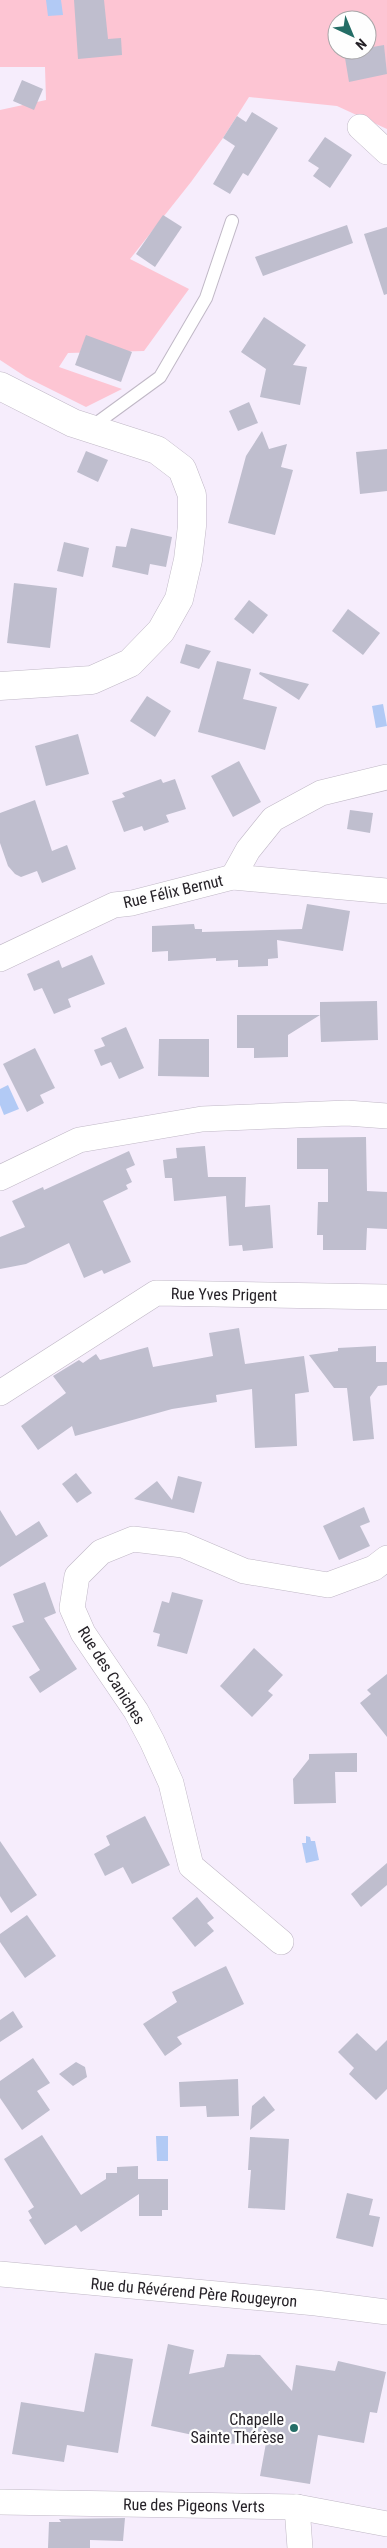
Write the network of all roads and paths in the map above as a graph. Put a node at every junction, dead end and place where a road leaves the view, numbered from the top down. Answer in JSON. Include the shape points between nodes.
{"nodes":[{"id":1,"x":360,"y":127,"type":"dead end"},
{"id":2,"x":387,"y":152,"type":"edge"},
{"id":3,"x":232,"y":221,"type":"dead end"},
{"id":4,"x":0,"y":386,"type":"edge"},
{"id":5,"x":90,"y":428,"type":"junction"},
{"id":6,"x":0,"y":686,"type":"edge"},
{"id":7,"x":387,"y":777,"type":"edge"},
{"id":8,"x":233,"y":877,"type":"junction"},
{"id":9,"x":387,"y":891,"type":"edge"},
{"id":10,"x":0,"y":959,"type":"edge"},
{"id":11,"x":387,"y":1116,"type":"edge"},
{"id":12,"x":0,"y":1178,"type":"edge"},
{"id":13,"x":387,"y":1298,"type":"edge"},
{"id":14,"x":0,"y":1393,"type":"edge"},
{"id":15,"x":387,"y":1558,"type":"edge"},
{"id":16,"x":281,"y":1942,"type":"dead end"},
{"id":17,"x":0,"y":2274,"type":"edge"},
{"id":18,"x":387,"y":2312,"type":"edge"},
{"id":19,"x":0,"y":2502,"type":"edge"},
{"id":20,"x":297,"y":2507,"type":"junction"},
{"id":21,"x":387,"y":2524,"type":"edge"},
{"id":22,"x":300,"y":2548,"type":"edge"}],
"edges":[{"from":1,"to":2,"type":"street"},
{"from":3,"to":5,"type":"lane","via":[[206,298],[160,377]]},
{"from":4,"to":5,"type":"street","via":[[73,423]]},
{"from":5,"to":6,"type":"street","via":[[157,450],[182,469],[192,495],[192,526],[179,599],[161,631],[130,663],[92,680]]},
{"from":7,"to":8,"type":"street","via":[[321,793],[273,820],[248,850]]},
{"from":8,"to":9,"type":"street","name":"Rue Félix Bernut"},
{"from":8,"to":10,"type":"street","name":"Rue Félix Bernut","via":[[114,905]]},
{"from":11,"to":12,"type":"street","via":[[346,1113],[202,1119],[79,1140]]},
{"from":13,"to":14,"type":"street","name":"Rue Yves Prigent","via":[[156,1293]]},
{"from":15,"to":16,"type":"street","name":"Rue des Caniches","via":[[374,1568],[328,1585],[244,1571],[183,1545],[133,1539],[101,1552],[77,1576],[72,1608],[83,1633],[136,1711],[152,1741],[171,1783],[191,1866]]},
{"from":17,"to":18,"type":"street","name":"Rue du Révérend Père Rougeyron"},
{"from":19,"to":20,"type":"street","name":"Rue des Pigeons Verts"},
{"from":20,"to":21,"type":"street","name":"Rue des Pigeons Verts"},
{"from":20,"to":22,"type":"street"}]}
